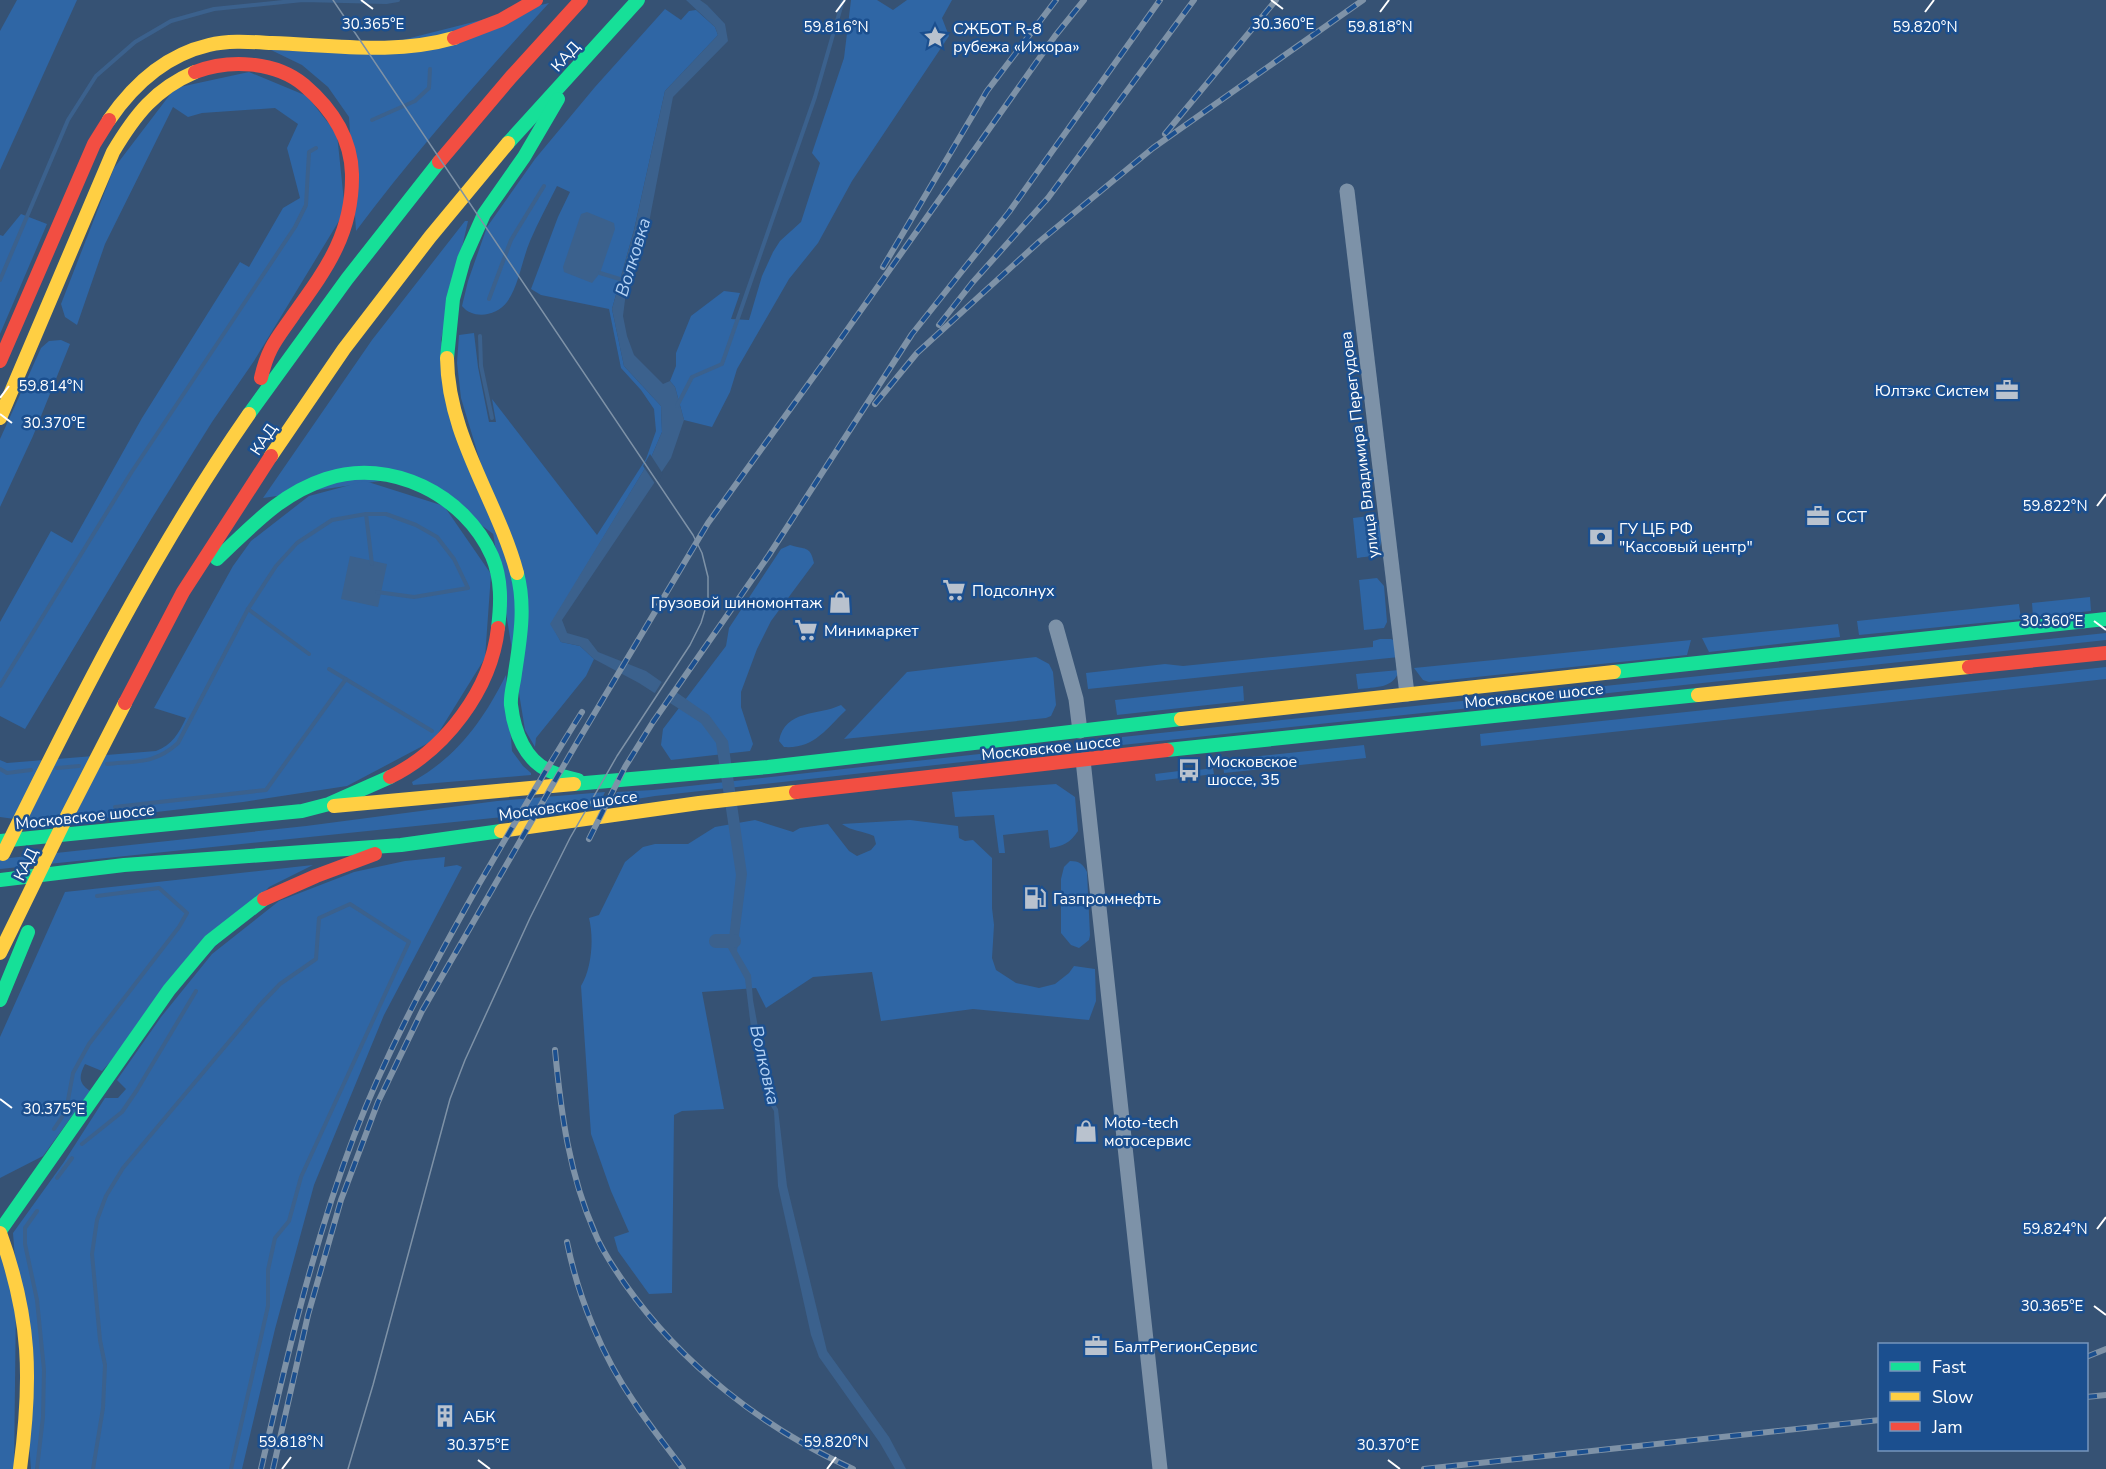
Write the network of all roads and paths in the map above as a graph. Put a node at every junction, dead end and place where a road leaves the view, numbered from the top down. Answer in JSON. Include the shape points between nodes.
{"nodes":[{"id":1,"x":536,"y":0,"type":"edge"},
{"id":2,"x":581,"y":0,"type":"edge"},
{"id":3,"x":638,"y":0,"type":"edge"},
{"id":4,"x":578,"y":66,"type":"junction"},
{"id":5,"x":1347,"y":191,"type":"dead end"},
{"id":6,"x":0,"y":361,"type":"edge"},
{"id":7,"x":254,"y":405,"type":"junction"},
{"id":8,"x":0,"y":418,"type":"edge"},
{"id":9,"x":183,"y":591,"type":"junction"},
{"id":10,"x":2106,"y":619,"type":"edge"},
{"id":11,"x":1056,"y":627,"type":"dead end"},
{"id":12,"x":2106,"y":653,"type":"edge"},
{"id":13,"x":1407,"y":694,"type":"junction"},
{"id":14,"x":1081,"y":745,"type":"junction"},
{"id":15,"x":589,"y":782,"type":"junction"},
{"id":16,"x":29,"y":801,"type":"junction"},
{"id":17,"x":320,"y":807,"type":"junction"},
{"id":18,"x":67,"y":816,"type":"junction"},
{"id":19,"x":0,"y":826,"type":"edge"},
{"id":20,"x":30,"y":837,"type":"junction"},
{"id":21,"x":0,"y":841,"type":"edge"},
{"id":22,"x":401,"y":844,"type":"junction"},
{"id":23,"x":0,"y":848,"type":"edge"},
{"id":24,"x":0,"y":859,"type":"edge"},
{"id":25,"x":0,"y":880,"type":"edge"},
{"id":26,"x":0,"y":953,"type":"edge"},
{"id":27,"x":0,"y":1000,"type":"edge"},
{"id":28,"x":0,"y":1232,"type":"edge"},
{"id":29,"x":20,"y":1469,"type":"edge"},
{"id":30,"x":1160,"y":1469,"type":"edge"}],
"edges":[{"from":1,"to":6,"type":"main road","via":[[498,23],[441,42],[388,48],[212,44],[179,55],[152,71],[111,115],[94,144]]},
{"from":2,"to":7,"type":"main road","name":"КАД","via":[[412,195]]},
{"from":3,"to":4,"type":"main road","name":"КАД"},
{"from":4,"to":9,"type":"main road","name":"КАД","via":[[445,219],[344,349]]},
{"from":4,"to":15,"type":"main road","via":[[524,157],[484,214],[464,259],[453,299],[447,360],[451,401],[465,447],[511,551],[519,581],[520,637],[511,703],[518,735],[536,762],[550,772]]},
{"from":5,"to":13,"type":"street","name":"улица Владимира Перегудова"},
{"from":7,"to":8,"type":"main road","via":[[267,353],[336,251],[348,217],[352,174],[349,149],[324,104],[288,74],[247,62],[217,64],[175,81],[158,93],[129,126],[113,152]]},
{"from":7,"to":16,"type":"main road","name":"КАД","via":[[163,548]]},
{"from":9,"to":17,"type":"main road","via":[[278,502],[327,478],[359,472],[387,474],[425,486],[463,514],[485,544],[499,580],[497,637],[488,668],[463,714],[428,754],[401,772]]},
{"from":9,"to":18,"type":"main road","name":"КАД"},
{"from":10,"to":13,"type":"main road","name":"Московское шоссе"},
{"from":11,"to":14,"type":"street","via":[[1076,699]]},
{"from":12,"to":14,"type":"main road","name":"Московское шоссе"},
{"from":13,"to":14,"type":"main road","name":"Московское шоссе"},
{"from":14,"to":15,"type":"main road","name":"Московское шоссе"},
{"from":14,"to":22,"type":"main road","name":"Московское шоссе","via":[[748,798]]},
{"from":14,"to":30,"type":"street"},
{"from":15,"to":17,"type":"main road","name":"Московское шоссе"},
{"from":16,"to":23,"type":"main road"},
{"from":16,"to":24,"type":"main road","name":"КАД"},
{"from":17,"to":20,"type":"main road","name":"Московское шоссе"},
{"from":18,"to":26,"type":"main road","name":"КАД"},
{"from":18,"to":27,"type":"main road","via":[[36,913]]},
{"from":19,"to":20,"type":"main road"},
{"from":20,"to":21,"type":"main road","name":"Московское шоссе"},
{"from":22,"to":25,"type":"main road","name":"Московское шоссе","via":[[124,865]]},
{"from":22,"to":28,"type":"main road","via":[[266,898],[210,941],[169,990]]},
{"from":28,"to":29,"type":"main road","via":[[21,1294],[27,1334],[29,1381]]}]}
